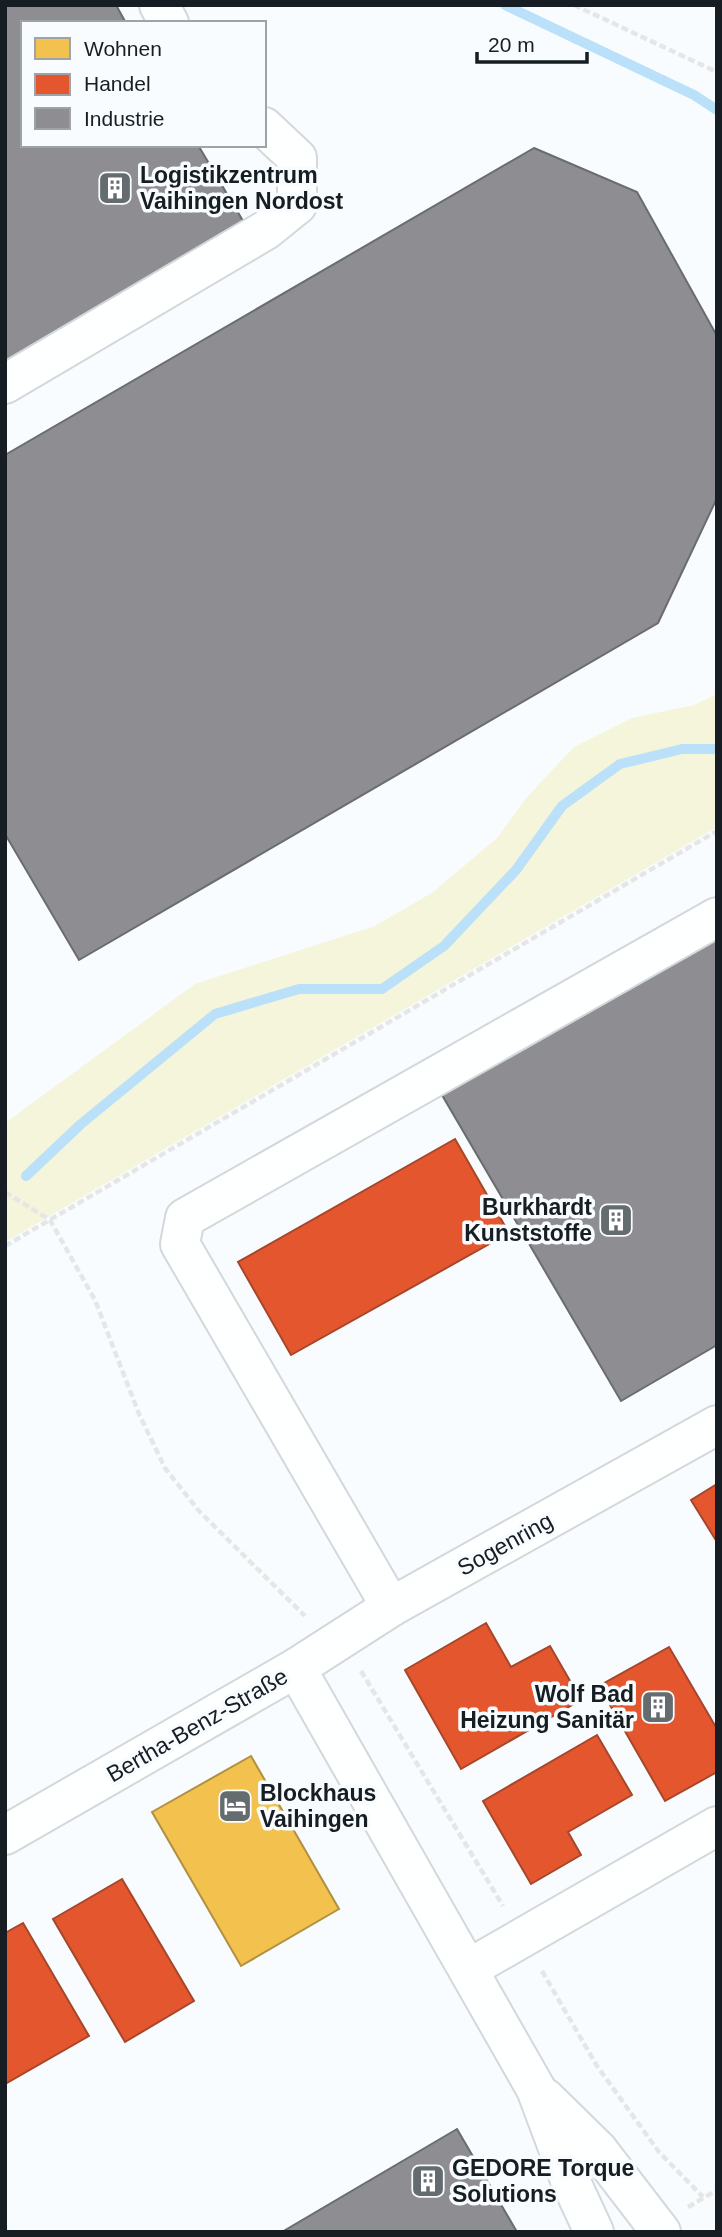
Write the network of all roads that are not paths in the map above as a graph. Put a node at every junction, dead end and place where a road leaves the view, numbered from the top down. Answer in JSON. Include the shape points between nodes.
{"nodes":[{"id":1,"x":159,"y":5,"type":"edge"},
{"id":2,"x":168,"y":21,"type":"edge"},
{"id":3,"x":266,"y":129,"type":"edge"},
{"id":4,"x":5,"y":384,"type":"edge"},
{"id":5,"x":717,"y":917,"type":"edge"},
{"id":6,"x":717,"y":1425,"type":"edge"},
{"id":7,"x":391,"y":1608,"type":"junction"},
{"id":8,"x":296,"y":1668,"type":"junction"},
{"id":9,"x":717,"y":1826,"type":"edge"},
{"id":10,"x":5,"y":1835,"type":"edge"},
{"id":11,"x":468,"y":1969,"type":"junction"},
{"id":12,"x":536,"y":2089,"type":"junction"},
{"id":13,"x":594,"y":2232,"type":"edge"},
{"id":14,"x":661,"y":2232,"type":"edge"}],
"edges":[{"from":1,"to":2,"type":"street"},
{"from":3,"to":4,"type":"street","via":[[297,159],[297,205],[266,230]]},
{"from":5,"to":7,"type":"street","via":[[185,1218],[180,1244]]},
{"from":6,"to":7,"type":"street","name":"Sogenring"},
{"from":7,"to":8,"type":"street","name":"Sogenring"},
{"from":8,"to":10,"type":"street","name":"Bertha-Benz-Straße"},
{"from":8,"to":11,"type":"street","name":"Bertha-Benz-Straße"},
{"from":9,"to":11,"type":"street"},
{"from":11,"to":12,"type":"street","name":"Bertha-Benz-Straße"},
{"from":12,"to":13,"type":"street","name":"Bertha-Benz-Straße"},
{"from":12,"to":14,"type":"street","name":"Bertha-Benz-Straße","via":[[598,2150]]}]}
